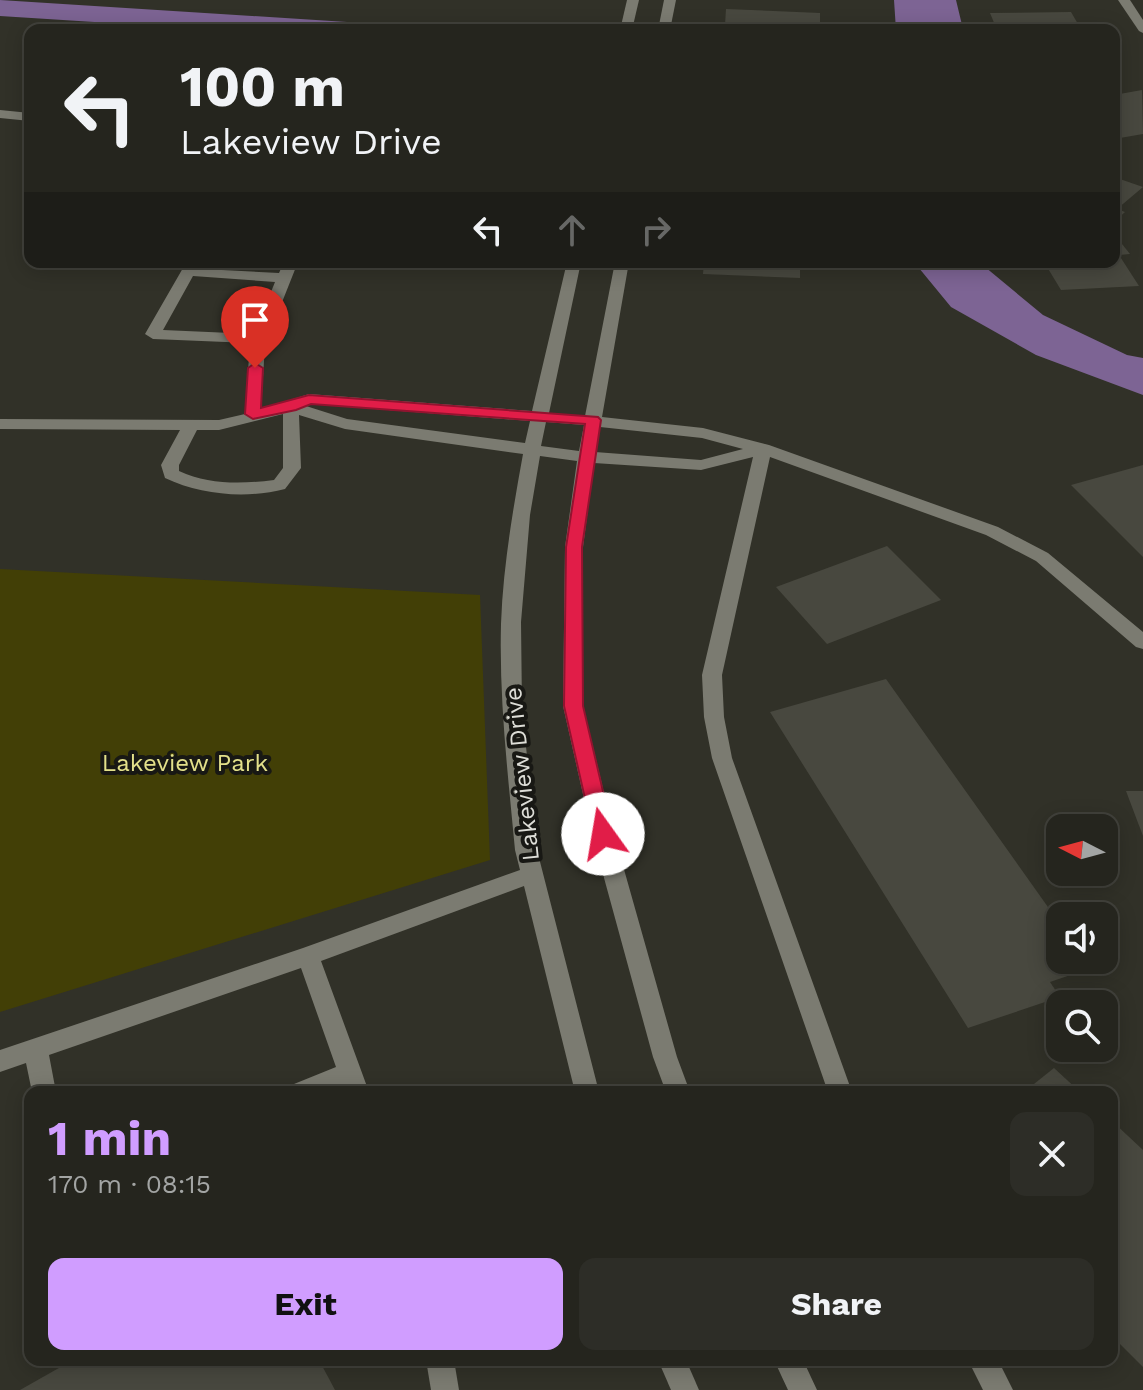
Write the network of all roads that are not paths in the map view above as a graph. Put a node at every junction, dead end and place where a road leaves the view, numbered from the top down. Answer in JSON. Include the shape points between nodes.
{"nodes":[{"id":1,"x":633,"y":0,"type":"edge"},
{"id":2,"x":670,"y":0,"type":"edge"},
{"id":3,"x":1124,"y":0,"type":"edge"},
{"id":4,"x":627,"y":24,"type":"edge"},
{"id":5,"x":665,"y":24,"type":"edge"},
{"id":6,"x":1143,"y":29,"type":"edge"},
{"id":7,"x":0,"y":114,"type":"edge"},
{"id":8,"x":24,"y":116,"type":"edge"},
{"id":9,"x":288,"y":268,"type":"edge"},
{"id":10,"x":573,"y":268,"type":"edge"},
{"id":11,"x":621,"y":268,"type":"edge"},
{"id":12,"x":283,"y":278,"type":"junction"},
{"id":13,"x":259,"y":339,"type":"junction"},
{"id":14,"x":291,"y":407,"type":"junction"},
{"id":15,"x":253,"y":414,"type":"junction"},
{"id":16,"x":540,"y":414,"type":"junction"},
{"id":17,"x":593,"y":420,"type":"junction"},
{"id":18,"x":0,"y":424,"type":"edge"},
{"id":19,"x":191,"y":425,"type":"junction"},
{"id":20,"x":763,"y":449,"type":"junction"},
{"id":21,"x":532,"y":450,"type":"junction"},
{"id":22,"x":586,"y":457,"type":"junction"},
{"id":23,"x":1143,"y":642,"type":"edge"},
{"id":24,"x":533,"y":874,"type":"junction"},
{"id":25,"x":308,"y":956,"type":"junction"},
{"id":26,"x":35,"y":1049,"type":"junction"},
{"id":27,"x":0,"y":1061,"type":"edge"},
{"id":28,"x":354,"y":1082,"type":"edge"},
{"id":29,"x":43,"y":1086,"type":"edge"},
{"id":30,"x":334,"y":1086,"type":"edge"},
{"id":31,"x":586,"y":1086,"type":"edge"},
{"id":32,"x":676,"y":1086,"type":"edge"},
{"id":33,"x":838,"y":1086,"type":"edge"},
{"id":34,"x":441,"y":1366,"type":"edge"},
{"id":35,"x":675,"y":1366,"type":"edge"},
{"id":36,"x":791,"y":1366,"type":"edge"},
{"id":37,"x":985,"y":1366,"type":"edge"},
{"id":38,"x":445,"y":1390,"type":"edge"},
{"id":39,"x":685,"y":1390,"type":"edge"},
{"id":40,"x":803,"y":1390,"type":"edge"},
{"id":41,"x":999,"y":1390,"type":"edge"}],
"edges":[{"from":1,"to":4,"type":"street"},
{"from":2,"to":5,"type":"street"},
{"from":3,"to":6,"type":"street"},
{"from":7,"to":8,"type":"street"},
{"from":9,"to":12,"type":"street"},
{"from":10,"to":16,"type":"street","name":"Lakeview Drive"},
{"from":11,"to":17,"type":"street"},
{"from":12,"to":13,"type":"street"},
{"from":12,"to":13,"type":"street","via":[[188,271],[153,334]]},
{"from":13,"to":15,"type":"street"},
{"from":14,"to":15,"type":"street"},
{"from":14,"to":16,"type":"street","via":[[309,399]]},
{"from":14,"to":19,"type":"street","via":[[292,468],[279,485],[188,484],[171,474],[170,465]]},
{"from":14,"to":21,"type":"street","via":[[345,424]]},
{"from":15,"to":19,"type":"street","via":[[219,425]]},
{"from":16,"to":17,"type":"street"},
{"from":16,"to":21,"type":"street","name":"Lakeview Drive"},
{"from":17,"to":20,"type":"street","via":[[703,433]]},
{"from":17,"to":22,"type":"street"},
{"from":18,"to":19,"type":"street"},
{"from":20,"to":22,"type":"street","via":[[701,465]]},
{"from":20,"to":23,"type":"street","via":[[992,531],[1042,557]]},
{"from":20,"to":33,"type":"street","via":[[712,675],[714,717],[722,758]]},
{"from":21,"to":22,"type":"street"},
{"from":21,"to":24,"type":"street","name":"Lakeview Drive","via":[[511,622],[512,709]]},
{"from":22,"to":32,"type":"street","via":[[574,547],[573,706],[603,834]]},
{"from":24,"to":25,"type":"street"},
{"from":24,"to":31,"type":"street","name":"Lakeview Drive"},
{"from":25,"to":26,"type":"street"},
{"from":25,"to":28,"type":"street"},
{"from":26,"to":27,"type":"street"},
{"from":26,"to":29,"type":"street"},
{"from":28,"to":30,"type":"street"},
{"from":34,"to":38,"type":"street"},
{"from":35,"to":39,"type":"street"},
{"from":36,"to":40,"type":"street"},
{"from":37,"to":41,"type":"street"}]}
